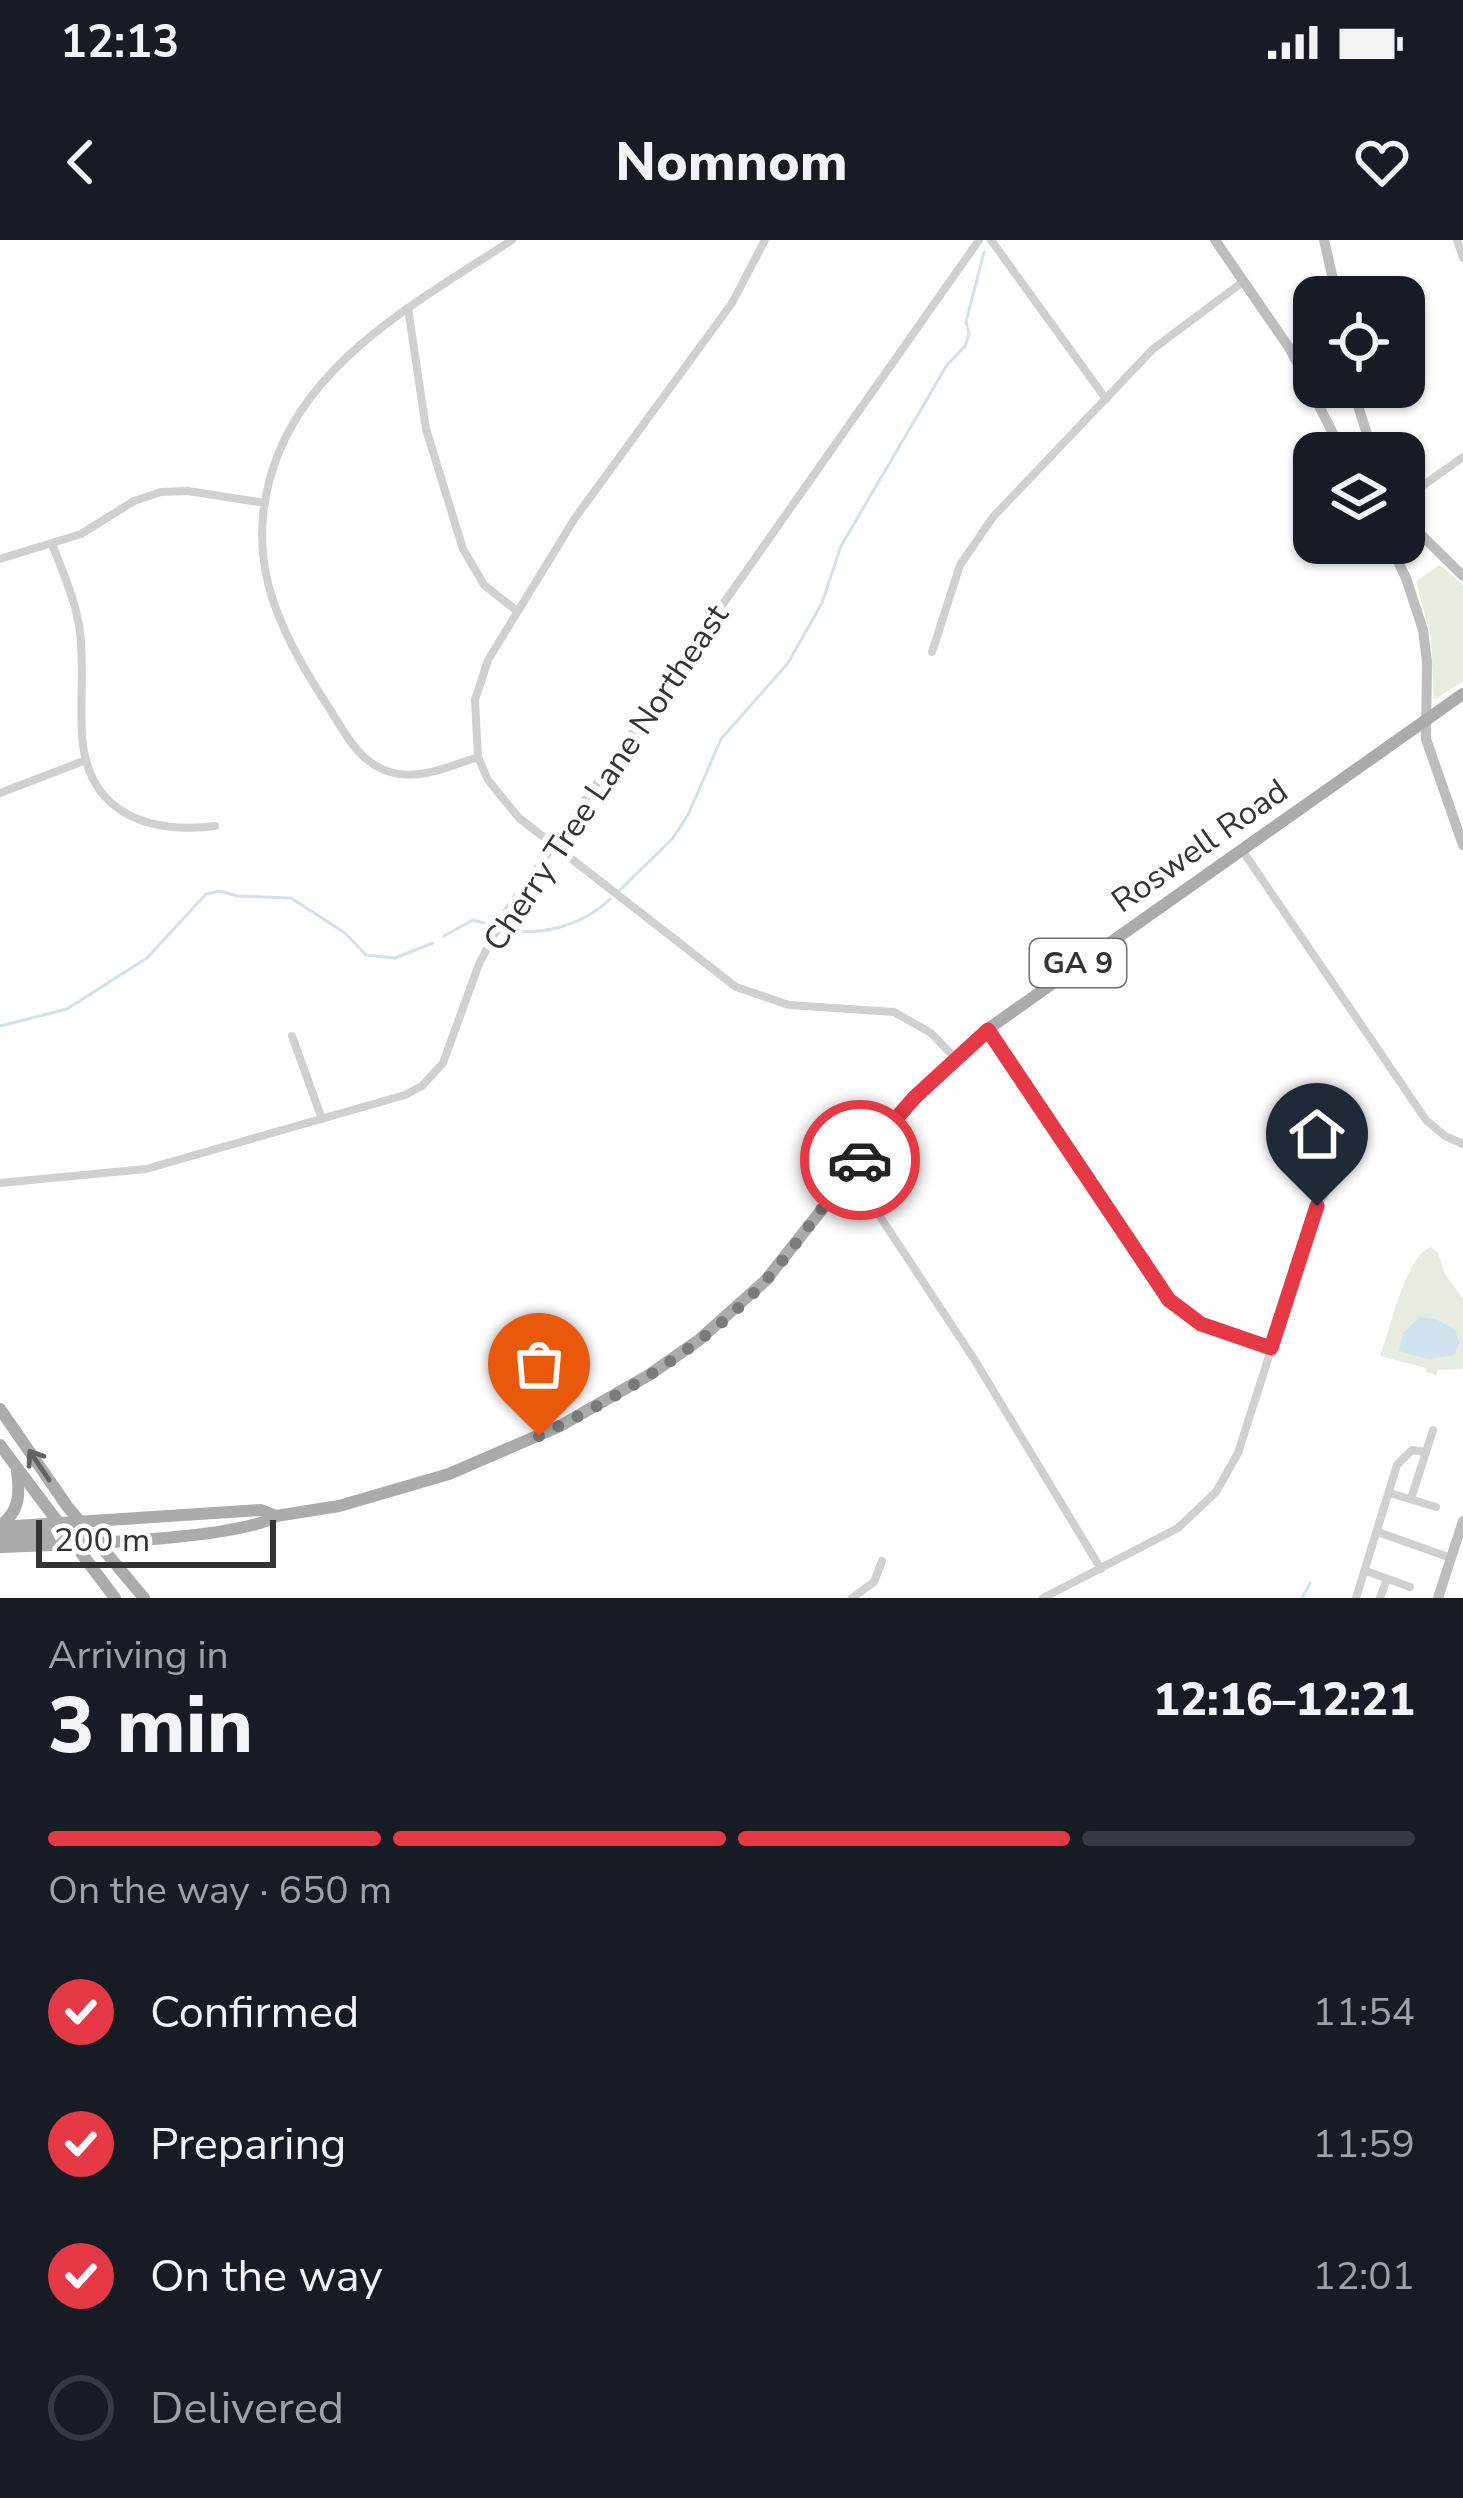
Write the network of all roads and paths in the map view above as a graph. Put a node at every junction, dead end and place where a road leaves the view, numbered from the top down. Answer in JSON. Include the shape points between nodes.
{"nodes":[{"id":1,"x":512,"y":240,"type":"edge"},
{"id":2,"x":765,"y":240,"type":"edge"},
{"id":3,"x":979,"y":240,"type":"edge"},
{"id":4,"x":991,"y":240,"type":"edge"},
{"id":5,"x":1215,"y":240,"type":"edge"},
{"id":6,"x":1324,"y":240,"type":"edge"},
{"id":7,"x":1457,"y":240,"type":"edge"},
{"id":8,"x":1463,"y":258,"type":"edge"},
{"id":9,"x":1332,"y":276,"type":"edge"},
{"id":10,"x":1244,"y":281,"type":"junction"},
{"id":11,"x":409,"y":308,"type":"junction"},
{"id":12,"x":1106,"y":398,"type":"junction"},
{"id":13,"x":1332,"y":432,"type":"edge"},
{"id":14,"x":1463,"y":457,"type":"edge"},
{"id":15,"x":1425,"y":484,"type":"edge"},
{"id":16,"x":265,"y":503,"type":"junction"},
{"id":17,"x":1425,"y":539,"type":"edge"},
{"id":18,"x":52,"y":544,"type":"junction"},
{"id":19,"x":0,"y":559,"type":"edge"},
{"id":20,"x":1399,"y":564,"type":"edge"},
{"id":21,"x":1463,"y":576,"type":"edge"},
{"id":22,"x":518,"y":611,"type":"junction"},
{"id":23,"x":932,"y":652,"type":"dead end"},
{"id":24,"x":1463,"y":694,"type":"edge"},
{"id":25,"x":1424,"y":720,"type":"junction"},
{"id":26,"x":478,"y":757,"type":"junction"},
{"id":27,"x":86,"y":760,"type":"junction"},
{"id":28,"x":0,"y":794,"type":"edge"},
{"id":29,"x":215,"y":826,"type":"dead end"},
{"id":30,"x":1463,"y":845,"type":"edge"},
{"id":31,"x":553,"y":846,"type":"junction"},
{"id":32,"x":1241,"y":849,"type":"junction"},
{"id":33,"x":988,"y":1030,"type":"junction"},
{"id":34,"x":292,"y":1036,"type":"dead end"},
{"id":35,"x":955,"y":1058,"type":"junction"},
{"id":36,"x":322,"y":1119,"type":"junction"},
{"id":37,"x":1463,"y":1144,"type":"edge"},
{"id":38,"x":850,"y":1172,"type":"junction"},
{"id":39,"x":1338,"y":1173,"type":"dead end"},
{"id":40,"x":0,"y":1183,"type":"edge"},
{"id":41,"x":1271,"y":1348,"type":"junction"},
{"id":42,"x":0,"y":1409,"type":"edge"},
{"id":43,"x":1433,"y":1430,"type":"dead end"},
{"id":44,"x":0,"y":1445,"type":"edge"},
{"id":45,"x":1426,"y":1452,"type":"junction"},
{"id":46,"x":17,"y":1470,"type":"junction"},
{"id":47,"x":1390,"y":1493,"type":"junction"},
{"id":48,"x":1411,"y":1499,"type":"junction"},
{"id":49,"x":1436,"y":1507,"type":"dead end"},
{"id":50,"x":276,"y":1516,"type":"junction"},
{"id":51,"x":1463,"y":1521,"type":"edge"},
{"id":52,"x":0,"y":1526,"type":"edge"},
{"id":53,"x":87,"y":1531,"type":"junction"},
{"id":54,"x":1378,"y":1532,"type":"junction"},
{"id":55,"x":64,"y":1533,"type":"junction"},
{"id":56,"x":138,"y":1538,"type":"junction"},
{"id":57,"x":0,"y":1542,"type":"edge"},
{"id":58,"x":1451,"y":1558,"type":"junction"},
{"id":59,"x":882,"y":1561,"type":"dead end"},
{"id":60,"x":1101,"y":1569,"type":"junction"},
{"id":61,"x":1366,"y":1571,"type":"junction"},
{"id":62,"x":1387,"y":1579,"type":"junction"},
{"id":63,"x":129,"y":1581,"type":"junction"},
{"id":64,"x":1410,"y":1587,"type":"dead end"},
{"id":65,"x":115,"y":1598,"type":"edge"},
{"id":66,"x":144,"y":1598,"type":"edge"},
{"id":67,"x":851,"y":1598,"type":"edge"},
{"id":68,"x":1043,"y":1598,"type":"edge"},
{"id":69,"x":1356,"y":1598,"type":"edge"},
{"id":70,"x":1380,"y":1598,"type":"edge"},
{"id":71,"x":1438,"y":1598,"type":"edge"}],
"edges":[{"from":1,"to":11,"type":"street"},
{"from":2,"to":22,"type":"street","via":[[732,303],[575,518]]},
{"from":3,"to":31,"type":"street","name":"Cherry Tree Lane Northeast"},
{"from":4,"to":12,"type":"street"},
{"from":5,"to":10,"type":"main road"},
{"from":6,"to":9,"type":"main road"},
{"from":7,"to":8,"type":"street"},
{"from":10,"to":12,"type":"street","via":[[1168,335]]},
{"from":10,"to":13,"type":"main road"},
{"from":11,"to":16,"type":"street","via":[[307,403],[279,451]]},
{"from":11,"to":22,"type":"street","via":[[426,429],[463,549],[484,585]]},
{"from":12,"to":23,"type":"street","via":[[974,542],[949,589]]},
{"from":14,"to":15,"type":"street"},
{"from":16,"to":18,"type":"street","via":[[160,492]]},
{"from":16,"to":26,"type":"street","via":[[263,560],[275,615],[356,750],[406,776]]},
{"from":17,"to":21,"type":"main road"},
{"from":18,"to":19,"type":"street"},
{"from":18,"to":27,"type":"street","via":[[79,625]]},
{"from":20,"to":25,"type":"main road","via":[[1423,630]]},
{"from":22,"to":26,"type":"street","via":[[478,685]]},
{"from":24,"to":25,"type":"main road","name":"Roswell Road","number":"GA 9"},
{"from":25,"to":30,"type":"main road"},
{"from":25,"to":32,"type":"main road","name":"Roswell Road","number":"GA 9"},
{"from":26,"to":31,"type":"street","via":[[503,802]]},
{"from":27,"to":28,"type":"street"},
{"from":27,"to":29,"type":"street","via":[[104,795],[135,819],[172,830]]},
{"from":31,"to":35,"type":"street","via":[[736,987],[789,1005],[894,1012]]},
{"from":31,"to":36,"type":"street","name":"Cherry Tree Lane Northeast","via":[[490,939],[436,1073],[405,1095]]},
{"from":32,"to":33,"type":"main road","name":"Roswell Road","number":"GA 9"},
{"from":32,"to":37,"type":"street","via":[[1426,1120]]},
{"from":33,"to":35,"type":"main road","name":"Roswell Road","number":"GA 9"},
{"from":33,"to":41,"type":"street","via":[[1169,1300],[1201,1324]]},
{"from":34,"to":36,"type":"street"},
{"from":35,"to":38,"type":"main road","name":"Roswell Road","number":"GA 9"},
{"from":36,"to":40,"type":"street","name":"Cherry Tree Lane Northeast","via":[[128,1173]]},
{"from":38,"to":50,"type":"main road","name":"Roswell Road","number":"GA 9","via":[[766,1280],[649,1376],[467,1468]]},
{"from":38,"to":60,"type":"street"},
{"from":39,"to":41,"type":"street","via":[[1317,1206]]},
{"from":41,"to":60,"type":"street","via":[[1238,1453],[1216,1492],[1178,1528]]},
{"from":53,"to":42,"type":"main road","one_way":true},
{"from":43,"to":45,"type":"street"},
{"from":44,"to":46,"type":"main road"},
{"from":45,"to":47,"type":"street","via":[[1405,1454]]},
{"from":45,"to":48,"type":"street"},
{"from":46,"to":52,"type":"main road","via":[[19,1501]]},
{"from":46,"to":55,"type":"main road"},
{"from":47,"to":48,"type":"street"},
{"from":47,"to":54,"type":"street"},
{"from":48,"to":49,"type":"street"},
{"from":50,"to":53,"type":"main road","name":"Roswell Road","number":"GA 9","via":[[261,1510]]},
{"from":50,"to":56,"type":"main road","name":"Roswell Road","number":"GA 9","via":[[263,1525]]},
{"from":51,"to":58,"type":"main road"},
{"from":52,"to":55,"type":"main road","name":"Roswell Road","number":"GA 9"},
{"from":53,"to":55,"type":"main road","name":"Roswell Road","number":"GA 9"},
{"from":53,"to":55,"type":"main road","name":"Roswell Road","number":"GA 9"},
{"from":53,"to":56,"type":"main road","name":"Roswell Road","number":"GA 9"},
{"from":53,"to":63,"type":"main road"},
{"from":54,"to":58,"type":"street"},
{"from":54,"to":61,"type":"street"},
{"from":55,"to":57,"type":"main road","name":"Roswell Road","number":"GA 9"},
{"from":55,"to":65,"type":"main road"},
{"from":56,"to":63,"type":"main road","via":[[126,1555]]},
{"from":58,"to":71,"type":"main road"},
{"from":59,"to":67,"type":"street","via":[[874,1582]]},
{"from":60,"to":68,"type":"street"},
{"from":61,"to":62,"type":"street"},
{"from":61,"to":69,"type":"street"},
{"from":62,"to":64,"type":"street"},
{"from":62,"to":70,"type":"street"},
{"from":63,"to":66,"type":"main road"}]}
